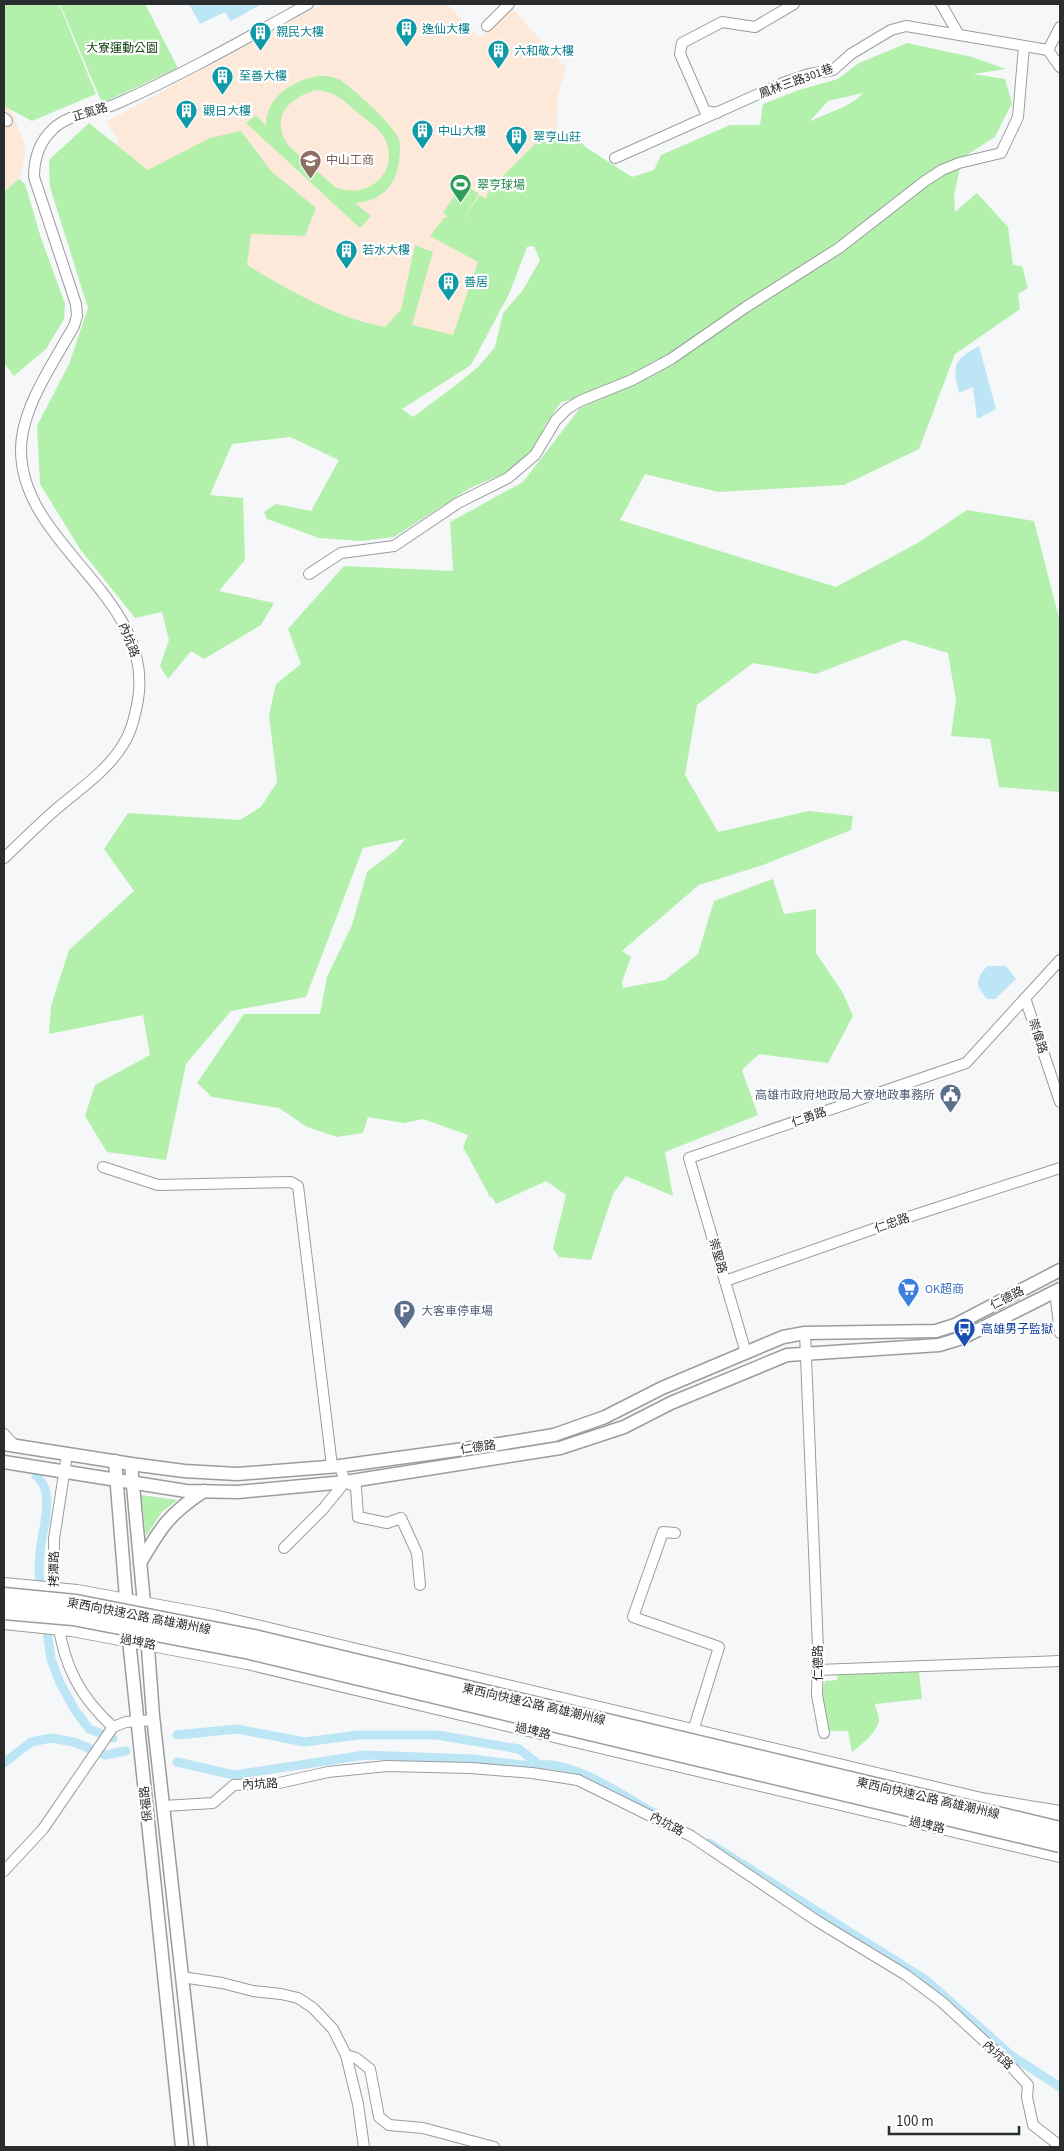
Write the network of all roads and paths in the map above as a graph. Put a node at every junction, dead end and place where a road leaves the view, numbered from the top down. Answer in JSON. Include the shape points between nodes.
{"nodes":[{"id":1,"x":308,"y":4,"type":"edge"},
{"id":2,"x":509,"y":4,"type":"edge"},
{"id":3,"x":794,"y":4,"type":"edge"},
{"id":4,"x":942,"y":4,"type":"edge"},
{"id":5,"x":487,"y":26,"type":"dead end"},
{"id":6,"x":1060,"y":27,"type":"edge"},
{"id":7,"x":959,"y":34,"type":"junction"},
{"id":8,"x":1024,"y":46,"type":"junction"},
{"id":9,"x":1048,"y":50,"type":"junction"},
{"id":10,"x":1060,"y":67,"type":"edge"},
{"id":11,"x":717,"y":113,"type":"junction"},
{"id":12,"x":615,"y":158,"type":"dead end"},
{"id":13,"x":34,"y":400,"type":"joint"},
{"id":14,"x":309,"y":574,"type":"dead end"},
{"id":15,"x":4,"y":858,"type":"edge"},
{"id":16,"x":1060,"y":960,"type":"edge"},
{"id":17,"x":1026,"y":998,"type":"junction"},
{"id":18,"x":1060,"y":1102,"type":"edge"},
{"id":19,"x":689,"y":1158,"type":"joint"},
{"id":20,"x":103,"y":1168,"type":"dead end"},
{"id":21,"x":1060,"y":1168,"type":"edge"},
{"id":22,"x":1060,"y":1270,"type":"edge"},
{"id":23,"x":725,"y":1281,"type":"junction"},
{"id":24,"x":1058,"y":1290,"type":"edge"},
{"id":25,"x":1060,"y":1332,"type":"edge"},
{"id":26,"x":805,"y":1333,"type":"junction"},
{"id":27,"x":805,"y":1352,"type":"junction"},
{"id":28,"x":746,"y":1353,"type":"junction"},
{"id":29,"x":4,"y":1434,"type":"edge"},
{"id":30,"x":9,"y":1445,"type":"edge"},
{"id":31,"x":68,"y":1454,"type":"junction"},
{"id":32,"x":115,"y":1461,"type":"junction"},
{"id":33,"x":4,"y":1462,"type":"edge"},
{"id":34,"x":131,"y":1464,"type":"junction"},
{"id":35,"x":336,"y":1466,"type":"junction"},
{"id":36,"x":64,"y":1473,"type":"junction"},
{"id":37,"x":116,"y":1481,"type":"junction"},
{"id":38,"x":345,"y":1482,"type":"junction"},
{"id":39,"x":133,"y":1484,"type":"junction"},
{"id":40,"x":204,"y":1491,"type":"junction"},
{"id":41,"x":675,"y":1533,"type":"dead end"},
{"id":42,"x":284,"y":1548,"type":"dead end"},
{"id":43,"x":140,"y":1563,"type":"junction"},
{"id":44,"x":4,"y":1585,"type":"edge"},
{"id":45,"x":420,"y":1585,"type":"dead end"},
{"id":46,"x":50,"y":1590,"type":"junction"},
{"id":47,"x":4,"y":1596,"type":"edge"},
{"id":48,"x":126,"y":1601,"type":"junction"},
{"id":49,"x":144,"y":1604,"type":"junction"},
{"id":50,"x":4,"y":1611,"type":"edge"},
{"id":51,"x":4,"y":1622,"type":"edge"},
{"id":52,"x":56,"y":1628,"type":"junction"},
{"id":53,"x":129,"y":1640,"type":"junction"},
{"id":54,"x":148,"y":1644,"type":"junction"},
{"id":55,"x":1060,"y":1661,"type":"edge"},
{"id":56,"x":818,"y":1670,"type":"junction"},
{"id":57,"x":154,"y":1720,"type":"junction"},
{"id":58,"x":137,"y":1721,"type":"junction"},
{"id":59,"x":112,"y":1729,"type":"junction"},
{"id":60,"x":693,"y":1732,"type":"junction"},
{"id":61,"x":824,"y":1733,"type":"dead end"},
{"id":62,"x":164,"y":1806,"type":"junction"},
{"id":63,"x":1060,"y":1813,"type":"edge"},
{"id":64,"x":1060,"y":1830,"type":"edge"},
{"id":65,"x":1060,"y":1844,"type":"edge"},
{"id":66,"x":1060,"y":1854,"type":"edge"},
{"id":67,"x":4,"y":1871,"type":"edge"},
{"id":68,"x":182,"y":1977,"type":"junction"},
{"id":69,"x":346,"y":2055,"type":"junction"},
{"id":70,"x":1060,"y":2146,"type":"edge"},
{"id":71,"x":182,"y":2147,"type":"edge"},
{"id":72,"x":201,"y":2147,"type":"edge"},
{"id":73,"x":364,"y":2147,"type":"edge"},
{"id":74,"x":494,"y":2147,"type":"edge"}],
"edges":[{"from":1,"to":13,"type":"street","name":"正氣路","via":[[207,60],[114,105],[66,119],[52,130],[39,148],[34,177],[76,304],[77,316]]},
{"from":2,"to":5,"type":"street"},
{"from":3,"to":11,"type":"street","via":[[755,27],[722,22],[682,43],[680,54],[705,111]]},
{"from":4,"to":7,"type":"street"},
{"from":6,"to":9,"type":"street"},
{"from":7,"to":8,"type":"street","name":"鳳林三路301巷"},
{"from":7,"to":11,"type":"street","name":"鳳林三路301巷","via":[[906,26],[891,30],[851,54],[833,70],[783,83]]},
{"from":8,"to":9,"type":"street","name":"鳳林三路301巷"},
{"from":8,"to":14,"type":"street","via":[[1018,117],[1001,153],[942,170],[839,248],[671,360],[567,408],[535,455],[508,478],[458,503],[394,546],[341,553]]},
{"from":9,"to":10,"type":"street"},
{"from":11,"to":12,"type":"street","name":"鳳林三路301巷"},
{"from":13,"to":15,"type":"street","name":"內坑路","via":[[24,428],[21,450],[29,493],[120,617],[139,665],[139,689],[132,727],[114,758]]},
{"from":16,"to":17,"type":"street","name":"仁勇路"},
{"from":17,"to":18,"type":"street","name":"崇偉路"},
{"from":17,"to":19,"type":"street","name":"仁勇路","via":[[966,1063]]},
{"from":19,"to":23,"type":"street","name":"崇聖路"},
{"from":20,"to":35,"type":"street","via":[[158,1185],[291,1182],[298,1186]]},
{"from":21,"to":23,"type":"street","name":"仁忠路"},
{"from":22,"to":26,"type":"street","name":"仁德路","via":[[956,1324],[936,1331]]},
{"from":23,"to":28,"type":"street","name":"崇聖路"},
{"from":24,"to":25,"type":"street"},
{"from":24,"to":27,"type":"street","name":"仁德路","via":[[962,1338],[940,1345]]},
{"from":26,"to":27,"type":"street","name":"仁德路"},
{"from":26,"to":28,"type":"street","name":"仁德路","via":[[784,1337]]},
{"from":27,"to":38,"type":"street","name":"仁德路","via":[[787,1355],[671,1403],[624,1427],[560,1448]]},
{"from":27,"to":56,"type":"street","name":"仁德路"},
{"from":28,"to":35,"type":"street","name":"仁德路","via":[[662,1388],[605,1417],[554,1435]]},
{"from":29,"to":30,"type":"street"},
{"from":30,"to":31,"type":"street"},
{"from":31,"to":32,"type":"street"},
{"from":31,"to":36,"type":"street","name":"拷潭路"},
{"from":32,"to":34,"type":"street"},
{"from":32,"to":37,"type":"street","name":"保福路"},
{"from":33,"to":36,"type":"street"},
{"from":34,"to":35,"type":"street","name":"仁德路","via":[[237,1474]]},
{"from":34,"to":39,"type":"street","name":"保福路"},
{"from":35,"to":38,"type":"street"},
{"from":36,"to":37,"type":"street"},
{"from":36,"to":46,"type":"street","name":"拷潭路"},
{"from":37,"to":39,"type":"street"},
{"from":37,"to":48,"type":"street","name":"保福路"},
{"from":38,"to":40,"type":"street","name":"仁德路","via":[[238,1492]]},
{"from":38,"to":42,"type":"street"},
{"from":38,"to":45,"type":"street","via":[[356,1486],[358,1517],[387,1523],[401,1518],[417,1553]]},
{"from":39,"to":40,"type":"street","name":"仁德路"},
{"from":39,"to":43,"type":"street","name":"保福路"},
{"from":40,"to":43,"type":"street","via":[[175,1511]]},
{"from":41,"to":60,"type":"street","via":[[663,1532],[633,1617],[719,1647]]},
{"from":43,"to":49,"type":"street","name":"保福路"},
{"from":44,"to":46,"type":"main road"},
{"from":46,"to":48,"type":"main road"},
{"from":46,"to":52,"type":"street","name":"拷潭路"},
{"from":47,"to":64,"type":"highway","name":"東西向快速公路 高雄潮州線","bridge":true,"via":[[76,1602],[254,1638]]},
{"from":48,"to":49,"type":"main road"},
{"from":48,"to":53,"type":"street","name":"保福路"},
{"from":49,"to":54,"type":"street","name":"保福路"},
{"from":49,"to":60,"type":"main road"},
{"from":50,"to":65,"type":"highway","name":"東西向快速公路 高雄潮州線","bridge":true,"via":[[74,1617],[250,1651]]},
{"from":51,"to":52,"type":"main road","name":"過埤路"},
{"from":52,"to":53,"type":"main road","name":"過埤路"},
{"from":52,"to":59,"type":"street","name":"拷潭路","via":[[69,1669]]},
{"from":53,"to":54,"type":"main road","name":"過埤路"},
{"from":53,"to":58,"type":"street","name":"保福路"},
{"from":54,"to":57,"type":"street","name":"保福路"},
{"from":54,"to":66,"type":"main road","name":"過埤路","via":[[247,1662]]},
{"from":55,"to":56,"type":"street"},
{"from":56,"to":61,"type":"street","name":"仁德路","via":[[817,1695]]},
{"from":57,"to":58,"type":"street"},
{"from":57,"to":62,"type":"street","name":"保福路"},
{"from":58,"to":59,"type":"street"},
{"from":58,"to":71,"type":"street","name":"保福路"},
{"from":59,"to":67,"type":"street","via":[[43,1828]]},
{"from":60,"to":63,"type":"main road","via":[[980,1800]]},
{"from":62,"to":68,"type":"street","name":"保福路"},
{"from":62,"to":70,"type":"street","name":"內坑路","via":[[213,1803],[234,1785],[279,1783],[328,1772],[387,1766],[471,1768],[578,1780],[691,1836],[817,1921],[906,1975],[942,2002],[1028,2085],[1033,2125]]},
{"from":68,"to":69,"type":"street","via":[[298,1998],[333,2029]]},
{"from":68,"to":72,"type":"street","name":"保福路"},
{"from":69,"to":73,"type":"street"},
{"from":69,"to":74,"type":"street","via":[[370,2069],[379,2116],[389,2125],[423,2128]]}]}
